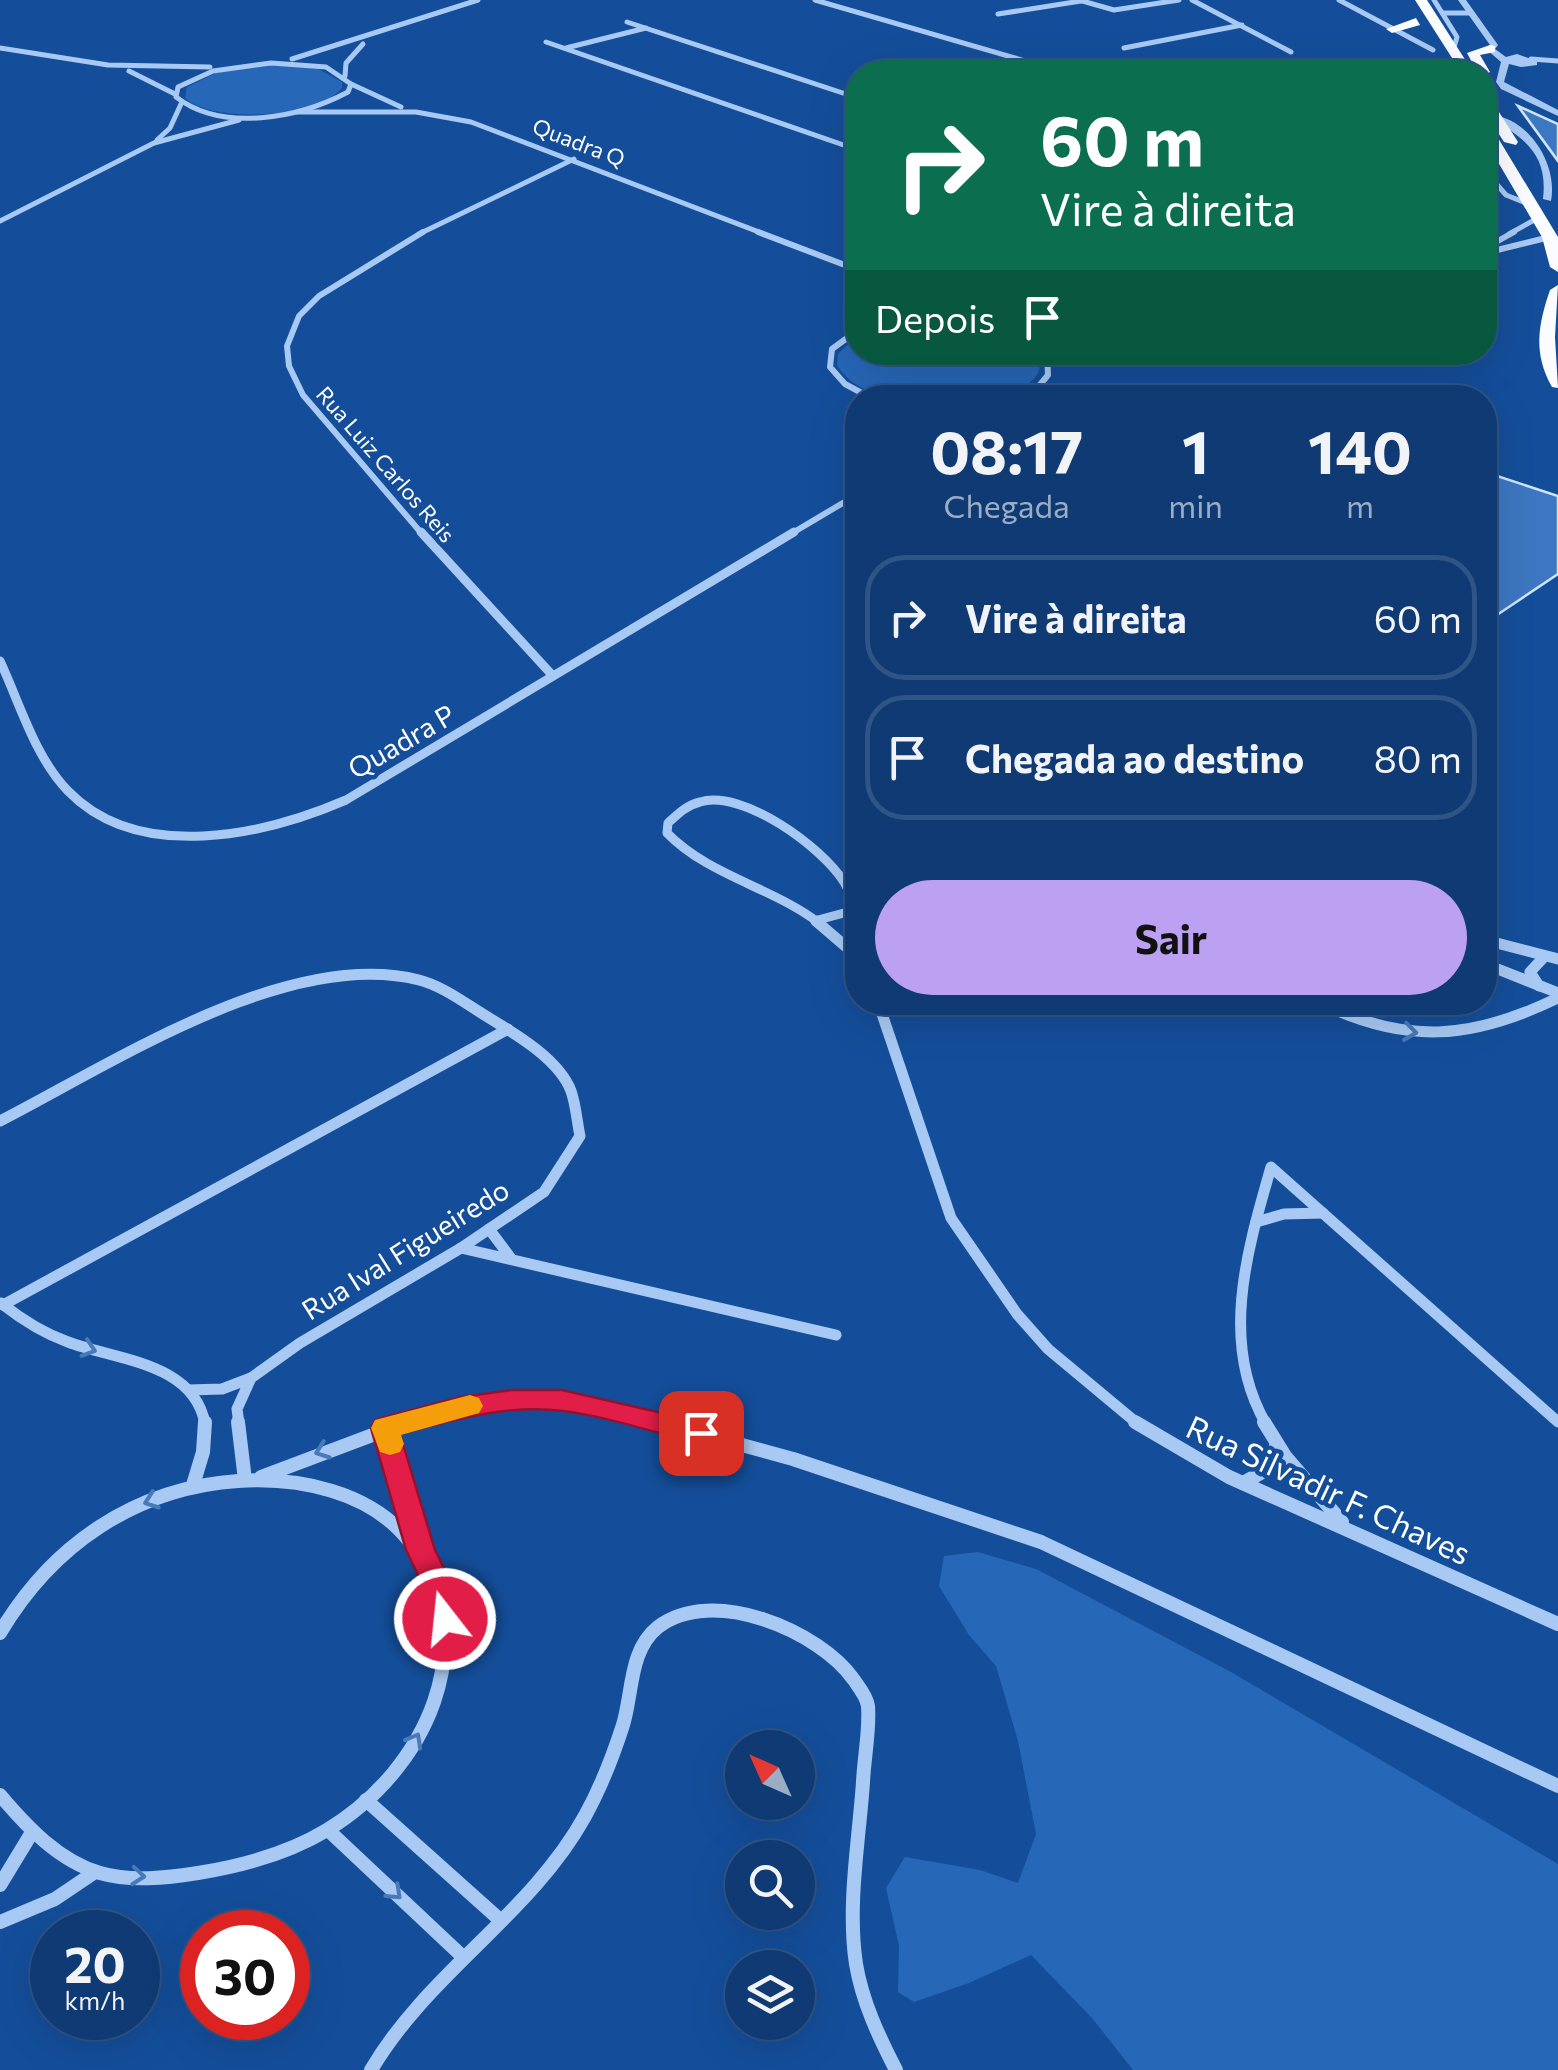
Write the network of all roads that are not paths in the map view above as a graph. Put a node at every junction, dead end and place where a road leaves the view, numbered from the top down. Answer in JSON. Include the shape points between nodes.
{"nodes":[{"id":1,"x":478,"y":0,"type":"edge"},
{"id":2,"x":815,"y":0,"type":"edge"},
{"id":3,"x":1080,"y":0,"type":"edge"},
{"id":4,"x":1179,"y":0,"type":"edge"},
{"id":5,"x":1192,"y":0,"type":"edge"},
{"id":6,"x":1339,"y":0,"type":"edge"},
{"id":7,"x":1403,"y":0,"type":"edge"},
{"id":8,"x":1421,"y":0,"type":"edge"},
{"id":9,"x":1434,"y":0,"type":"edge"},
{"id":10,"x":1462,"y":0,"type":"edge"},
{"id":11,"x":1443,"y":13,"type":"junction"},
{"id":12,"x":1471,"y":13,"type":"junction"},
{"id":13,"x":998,"y":14,"type":"dead end"},
{"id":14,"x":627,"y":22,"type":"dead end"},
{"id":15,"x":1416,"y":22,"type":"junction"},
{"id":16,"x":1242,"y":25,"type":"junction"},
{"id":17,"x":646,"y":28,"type":"junction"},
{"id":18,"x":1392,"y":29,"type":"junction"},
{"id":19,"x":372,"y":38,"type":"junction"},
{"id":20,"x":546,"y":42,"type":"dead end"},
{"id":21,"x":1491,"y":47,"type":"junction"},
{"id":22,"x":0,"y":48,"type":"edge"},
{"id":23,"x":1124,"y":48,"type":"dead end"},
{"id":24,"x":564,"y":49,"type":"junction"},
{"id":25,"x":1453,"y":51,"type":"junction"},
{"id":26,"x":1290,"y":52,"type":"dead end"},
{"id":27,"x":1436,"y":56,"type":"joint"},
{"id":28,"x":1022,"y":60,"type":"edge"},
{"id":29,"x":1459,"y":60,"type":"edge"},
{"id":30,"x":1476,"y":60,"type":"edge"},
{"id":31,"x":1532,"y":61,"type":"junction"},
{"id":32,"x":1558,"y":61,"type":"edge"},
{"id":33,"x":1506,"y":62,"type":"junction"},
{"id":34,"x":271,"y":63,"type":"junction"},
{"id":35,"x":108,"y":65,"type":"junction"},
{"id":36,"x":231,"y":67,"type":"junction"},
{"id":37,"x":345,"y":76,"type":"junction"},
{"id":38,"x":350,"y":84,"type":"junction"},
{"id":39,"x":175,"y":94,"type":"junction"},
{"id":40,"x":845,"y":94,"type":"edge"},
{"id":41,"x":181,"y":104,"type":"junction"},
{"id":42,"x":297,"y":112,"type":"junction"},
{"id":43,"x":416,"y":112,"type":"junction"},
{"id":44,"x":1558,"y":113,"type":"edge"},
{"id":45,"x":260,"y":116,"type":"junction"},
{"id":46,"x":1497,"y":135,"type":"edge"},
{"id":47,"x":154,"y":143,"type":"junction"},
{"id":48,"x":1497,"y":143,"type":"edge"},
{"id":49,"x":845,"y":146,"type":"edge"},
{"id":50,"x":1497,"y":148,"type":"edge"},
{"id":51,"x":1558,"y":152,"type":"edge"},
{"id":52,"x":1543,"y":154,"type":"junction"},
{"id":53,"x":574,"y":159,"type":"junction"},
{"id":54,"x":1555,"y":180,"type":"edge"},
{"id":55,"x":1497,"y":185,"type":"edge"},
{"id":56,"x":1548,"y":199,"type":"junction"},
{"id":57,"x":1535,"y":212,"type":"junction"},
{"id":58,"x":1558,"y":214,"type":"edge"},
{"id":59,"x":0,"y":218,"type":"edge"},
{"id":60,"x":1550,"y":237,"type":"junction"},
{"id":61,"x":1497,"y":241,"type":"edge"},
{"id":62,"x":1497,"y":248,"type":"edge"},
{"id":63,"x":836,"y":262,"type":"junction"},
{"id":64,"x":845,"y":265,"type":"edge"},
{"id":65,"x":1558,"y":267,"type":"edge"},
{"id":66,"x":845,"y":269,"type":"edge"},
{"id":67,"x":1558,"y":290,"type":"edge"},
{"id":68,"x":845,"y":337,"type":"edge"},
{"id":69,"x":1558,"y":383,"type":"edge"},
{"id":70,"x":845,"y":386,"type":"edge"},
{"id":71,"x":845,"y":500,"type":"edge"},
{"id":72,"x":845,"y":502,"type":"edge"},
{"id":73,"x":842,"y":504,"type":"junction"},
{"id":74,"x":0,"y":662,"type":"edge"},
{"id":75,"x":553,"y":676,"type":"junction"},
{"id":76,"x":845,"y":886,"type":"edge"},
{"id":77,"x":845,"y":916,"type":"edge"},
{"id":78,"x":816,"y":920,"type":"junction"},
{"id":79,"x":1497,"y":943,"type":"edge"},
{"id":80,"x":845,"y":946,"type":"edge"},
{"id":81,"x":1544,"y":956,"type":"junction"},
{"id":82,"x":1558,"y":958,"type":"edge"},
{"id":83,"x":1497,"y":969,"type":"edge"},
{"id":84,"x":1540,"y":987,"type":"junction"},
{"id":85,"x":1558,"y":995,"type":"edge"},
{"id":86,"x":882,"y":1015,"type":"edge"},
{"id":87,"x":1343,"y":1015,"type":"edge"},
{"id":88,"x":508,"y":1029,"type":"junction"},
{"id":89,"x":0,"y":1121,"type":"edge"},
{"id":90,"x":1323,"y":1213,"type":"junction"},
{"id":91,"x":1256,"y":1222,"type":"junction"},
{"id":92,"x":489,"y":1229,"type":"junction"},
{"id":93,"x":461,"y":1248,"type":"junction"},
{"id":94,"x":510,"y":1258,"type":"junction"},
{"id":95,"x":1,"y":1304,"type":"edge"},
{"id":96,"x":836,"y":1334,"type":"dead end"},
{"id":97,"x":250,"y":1378,"type":"junction"},
{"id":98,"x":189,"y":1390,"type":"junction"},
{"id":99,"x":1558,"y":1422,"type":"edge"},
{"id":100,"x":385,"y":1428,"type":"junction"},
{"id":101,"x":1277,"y":1444,"type":"junction"},
{"id":102,"x":260,"y":1477,"type":"junction"},
{"id":103,"x":245,"y":1480,"type":"junction"},
{"id":104,"x":1244,"y":1483,"type":"junction"},
{"id":105,"x":193,"y":1485,"type":"junction"},
{"id":106,"x":1346,"y":1526,"type":"junction"},
{"id":107,"x":420,"y":1550,"type":"junction"},
{"id":108,"x":1558,"y":1624,"type":"edge"},
{"id":109,"x":0,"y":1632,"type":"edge"},
{"id":110,"x":1558,"y":1786,"type":"edge"},
{"id":111,"x":0,"y":1795,"type":"edge"},
{"id":112,"x":366,"y":1800,"type":"junction"},
{"id":113,"x":328,"y":1830,"type":"junction"},
{"id":114,"x":31,"y":1834,"type":"junction"},
{"id":115,"x":95,"y":1872,"type":"junction"},
{"id":116,"x":0,"y":1885,"type":"edge"},
{"id":117,"x":500,"y":1919,"type":"junction"},
{"id":118,"x":0,"y":1922,"type":"edge"},
{"id":119,"x":462,"y":1956,"type":"junction"},
{"id":120,"x":371,"y":2070,"type":"edge"},
{"id":121,"x":896,"y":2070,"type":"edge"}],
"edges":[{"from":1,"to":19,"type":"street"},
{"from":2,"to":28,"type":"street"},
{"from":3,"to":4,"type":"street","via":[[1114,10]]},
{"from":3,"to":13,"type":"street"},
{"from":5,"to":16,"type":"street"},
{"from":6,"to":18,"type":"street"},
{"from":7,"to":15,"type":"highway"},
{"from":8,"to":25,"type":"highway"},
{"from":9,"to":11,"type":"street"},
{"from":10,"to":12,"type":"street"},
{"from":11,"to":12,"type":"street"},
{"from":11,"to":25,"type":"street","via":[[1456,38]]},
{"from":12,"to":21,"type":"street"},
{"from":14,"to":17,"type":"street"},
{"from":15,"to":18,"type":"highway"},
{"from":15,"to":27,"type":"highway"},
{"from":16,"to":23,"type":"street"},
{"from":16,"to":26,"type":"street"},
{"from":17,"to":24,"type":"street"},
{"from":17,"to":40,"type":"street"},
{"from":18,"to":27,"type":"street"},
{"from":19,"to":34,"type":"street"},
{"from":19,"to":37,"type":"street","via":[[352,55]]},
{"from":20,"to":24,"type":"street"},
{"from":21,"to":30,"type":"highway","via":[[1473,53]]},
{"from":21,"to":33,"type":"street"},
{"from":22,"to":35,"type":"street"},
{"from":24,"to":49,"type":"street"},
{"from":25,"to":29,"type":"highway"},
{"from":31,"to":32,"type":"street"},
{"from":31,"to":33,"type":"street"},
{"from":31,"to":33,"type":"street"},
{"from":33,"to":44,"type":"street","via":[[1504,86]]},
{"from":34,"to":36,"type":"street"},
{"from":34,"to":37,"type":"street","via":[[308,64]]},
{"from":35,"to":36,"type":"street"},
{"from":35,"to":39,"type":"street"},
{"from":36,"to":39,"type":"street","via":[[186,81]]},
{"from":37,"to":38,"type":"street"},
{"from":38,"to":42,"type":"street","via":[[337,100]]},
{"from":38,"to":43,"type":"street"},
{"from":39,"to":41,"type":"street"},
{"from":41,"to":45,"type":"street","via":[[212,114]]},
{"from":41,"to":47,"type":"street"},
{"from":42,"to":43,"type":"street","name":"Quadra Q"},
{"from":42,"to":45,"type":"street"},
{"from":43,"to":53,"type":"street","name":"Quadra Q","via":[[470,122]]},
{"from":45,"to":47,"type":"street"},
{"from":46,"to":52,"type":"street","via":[[1531,140]]},
{"from":47,"to":59,"type":"street"},
{"from":48,"to":56,"type":"highway"},
{"from":50,"to":57,"type":"highway"},
{"from":51,"to":52,"type":"street"},
{"from":52,"to":54,"type":"street"},
{"from":53,"to":63,"type":"street","name":"Quadra Q"},
{"from":53,"to":75,"type":"street","name":"Rua Luiz Carlos Reis","via":[[331,286],[297,318],[285,357],[303,395]]},
{"from":54,"to":56,"type":"street"},
{"from":55,"to":57,"type":"street"},
{"from":56,"to":58,"type":"highway"},
{"from":57,"to":60,"type":"highway"},
{"from":57,"to":61,"type":"street"},
{"from":60,"to":62,"type":"street"},
{"from":60,"to":65,"type":"highway"},
{"from":63,"to":64,"type":"street"},
{"from":63,"to":66,"type":"street"},
{"from":67,"to":69,"type":"highway","via":[[1544,338]]},
{"from":68,"to":70,"type":"street","via":[[828,355],[828,368]]},
{"from":71,"to":73,"type":"street"},
{"from":72,"to":73,"type":"street","name":"Quadra P"},
{"from":73,"to":75,"type":"street","name":"Quadra P"},
{"from":74,"to":75,"type":"street","name":"Quadra P","via":[[52,768],[86,807],[148,828],[221,834],[266,828],[346,800]]},
{"from":76,"to":78,"type":"street","via":[[784,826],[744,802],[702,801],[668,822],[667,833],[688,854]]},
{"from":77,"to":78,"type":"street"},
{"from":78,"to":80,"type":"street"},
{"from":79,"to":81,"type":"street"},
{"from":81,"to":82,"type":"street"},
{"from":81,"to":84,"type":"street","via":[[1530,972]]},
{"from":83,"to":84,"type":"street"},
{"from":84,"to":85,"type":"street"},
{"from":87,"to":85,"type":"street","one_way":true,"via":[[1434,1035],[1506,1024]]},
{"from":86,"to":104,"type":"street","name":"Rua Silvadir F. Chaves","via":[[951,1218],[1016,1314],[1087,1384],[1168,1445]]},
{"from":88,"to":89,"type":"street","name":"Rua Ival Figueiredo","via":[[422,980],[384,974],[303,981],[224,1007]]},
{"from":88,"to":92,"type":"street","name":"Rua Ival Figueiredo","via":[[557,1068],[571,1090],[580,1136],[544,1192]]},
{"from":88,"to":95,"type":"street"},
{"from":90,"to":91,"type":"street"},
{"from":90,"to":91,"type":"street","via":[[1272,1167]]},
{"from":90,"to":99,"type":"street"},
{"from":91,"to":101,"type":"street","via":[[1237,1332],[1246,1380]]},
{"from":92,"to":93,"type":"street","name":"Rua Ival Figueiredo"},
{"from":92,"to":94,"type":"street"},
{"from":93,"to":94,"type":"street"},
{"from":93,"to":97,"type":"street","name":"Rua Ival Figueiredo"},
{"from":94,"to":96,"type":"street"},
{"from":95,"to":98,"type":"street","one_way":true,"via":[[69,1343],[164,1373]]},
{"from":97,"to":98,"type":"street","via":[[222,1389]]},
{"from":97,"to":103,"type":"street","via":[[237,1408]]},
{"from":98,"to":105,"type":"street","via":[[205,1418],[206,1436]]},
{"from":100,"to":102,"type":"street","one_way":true},
{"from":100,"to":107,"type":"street"},
{"from":100,"to":110,"type":"street","via":[[460,1407],[562,1400],[793,1460],[1041,1542]]},
{"from":101,"to":104,"type":"street","via":[[1266,1470]]},
{"from":101,"to":106,"type":"street"},
{"from":102,"to":103,"type":"street"},
{"from":102,"to":107,"type":"street","via":[[325,1486],[379,1510]]},
{"from":103,"to":105,"type":"street"},
{"from":104,"to":106,"type":"street","name":"Rua Silvadir F. Chaves"},
{"from":105,"to":109,"type":"street","one_way":true,"via":[[126,1510],[65,1549],[16,1601]]},
{"from":106,"to":108,"type":"street","name":"Rua Silvadir F. Chaves"},
{"from":112,"to":107,"type":"street","one_way":true,"via":[[410,1752],[438,1698],[448,1644],[442,1594]]},
{"from":111,"to":114,"type":"street"},
{"from":112,"to":113,"type":"street"},
{"from":112,"to":117,"type":"street"},
{"from":115,"to":113,"type":"street","one_way":true,"via":[[161,1878],[242,1867]]},
{"from":113,"to":119,"type":"street","one_way":true},
{"from":114,"to":115,"type":"street"},
{"from":114,"to":116,"type":"street"},
{"from":115,"to":118,"type":"street","via":[[55,1899]]},
{"from":117,"to":119,"type":"street"},
{"from":117,"to":121,"type":"street","via":[[552,1866],[586,1810],[626,1716],[638,1656],[651,1636],[685,1612],[720,1610],[806,1634],[852,1673],[868,1704],[853,1928],[856,1966],[874,2026]]},
{"from":119,"to":120,"type":"street","via":[[400,2023]]}]}
